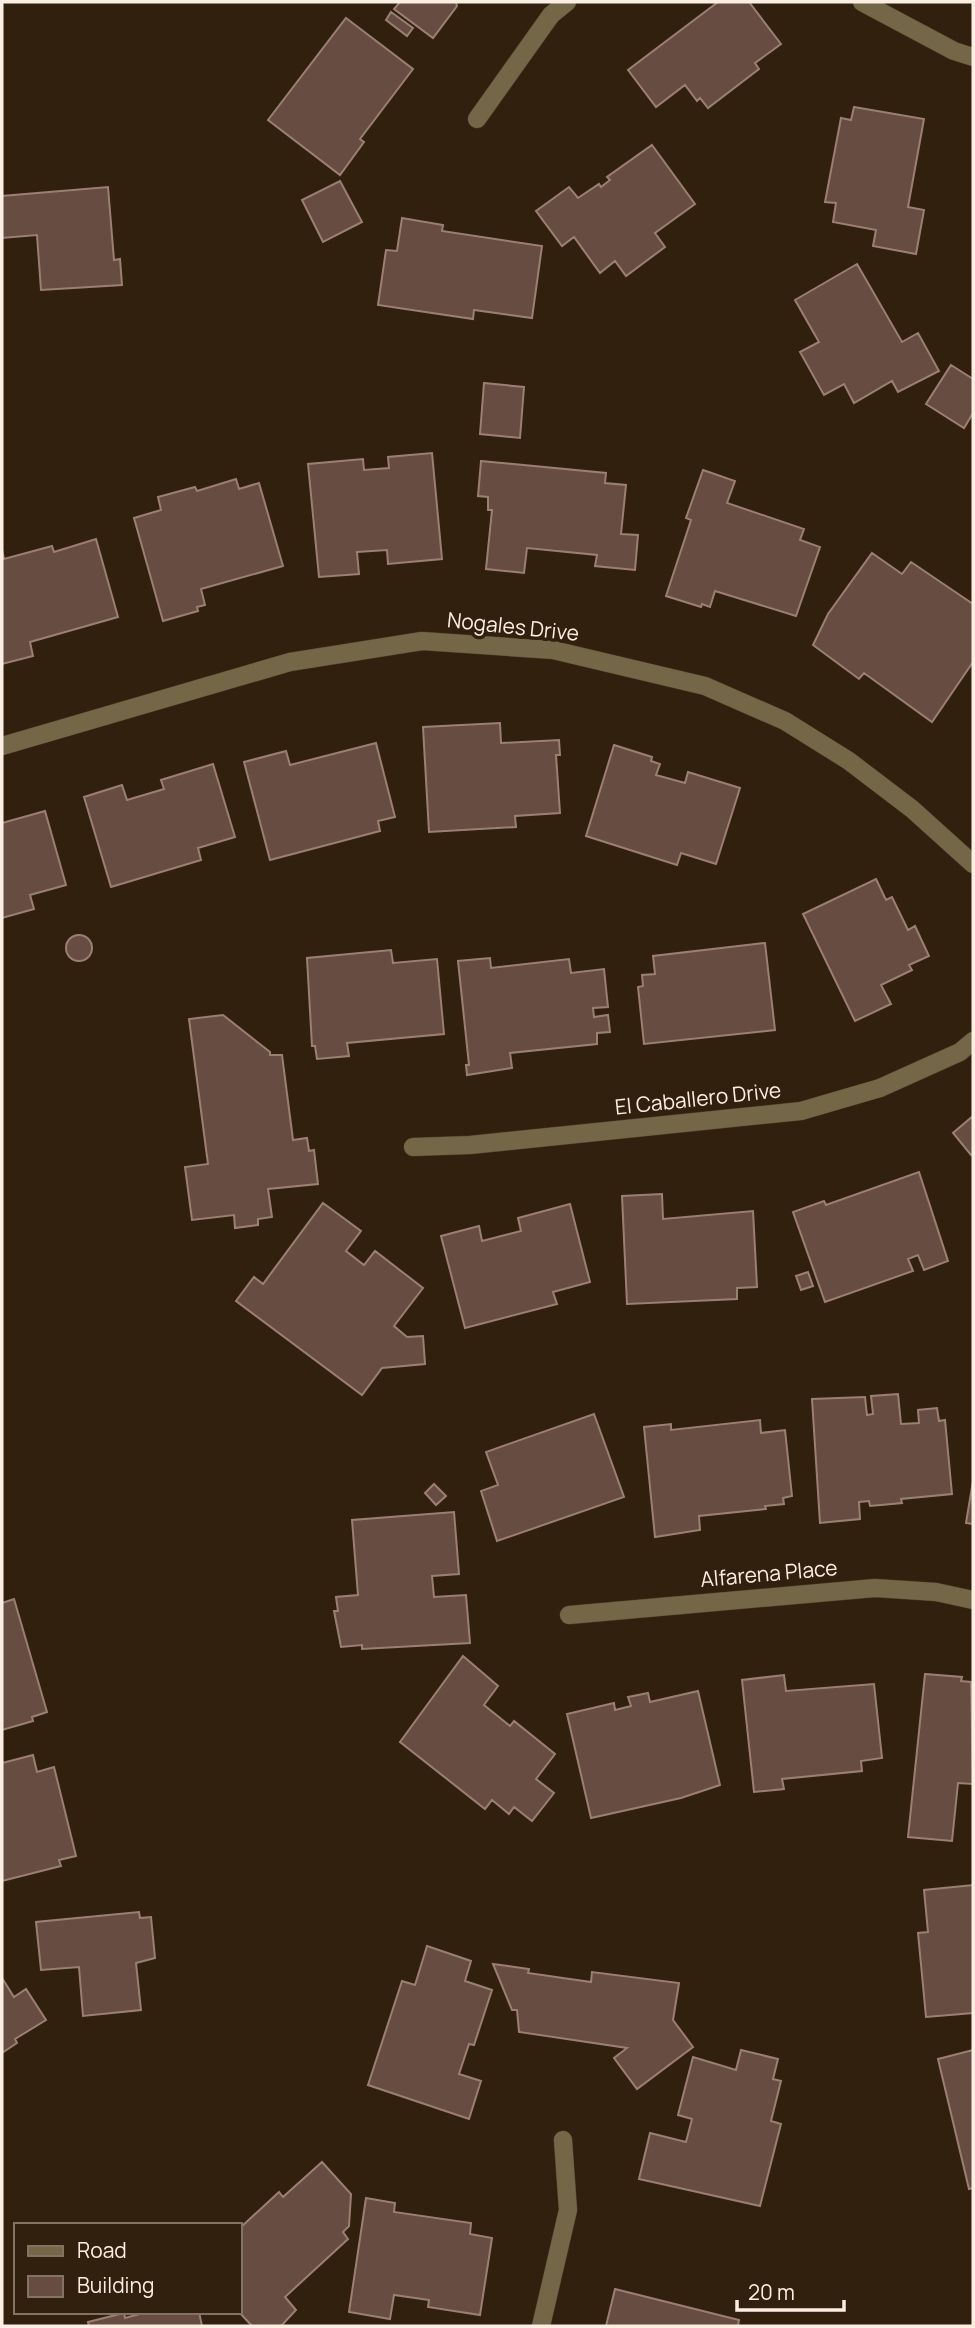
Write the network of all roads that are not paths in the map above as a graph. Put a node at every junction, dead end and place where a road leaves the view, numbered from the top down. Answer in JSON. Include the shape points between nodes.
{"nodes":[{"id":1,"x":567,"y":2,"type":"edge"},
{"id":2,"x":862,"y":2,"type":"edge"},
{"id":3,"x":973,"y":57,"type":"edge"},
{"id":4,"x":477,"y":119,"type":"dead end"},
{"id":5,"x":2,"y":746,"type":"edge"},
{"id":6,"x":973,"y":864,"type":"edge"},
{"id":7,"x":973,"y":1041,"type":"edge"},
{"id":8,"x":413,"y":1147,"type":"dead end"},
{"id":9,"x":973,"y":1600,"type":"edge"},
{"id":10,"x":569,"y":1615,"type":"dead end"},
{"id":11,"x":563,"y":2140,"type":"dead end"},
{"id":12,"x":541,"y":2326,"type":"edge"}],
"edges":[{"from":1,"to":4,"type":"street","via":[[551,15]]},
{"from":2,"to":3,"type":"street"},
{"from":5,"to":6,"type":"street","name":"Nogales Drive","via":[[290,662],[422,640],[553,650],[705,686],[785,721],[860,769]]},
{"from":7,"to":8,"type":"street","name":"El Caballero Drive","via":[[960,1052],[880,1088],[802,1111]]},
{"from":9,"to":10,"type":"street","name":"Alfarena Place","via":[[875,1588]]},
{"from":11,"to":12,"type":"street","via":[[568,2210]]}]}
